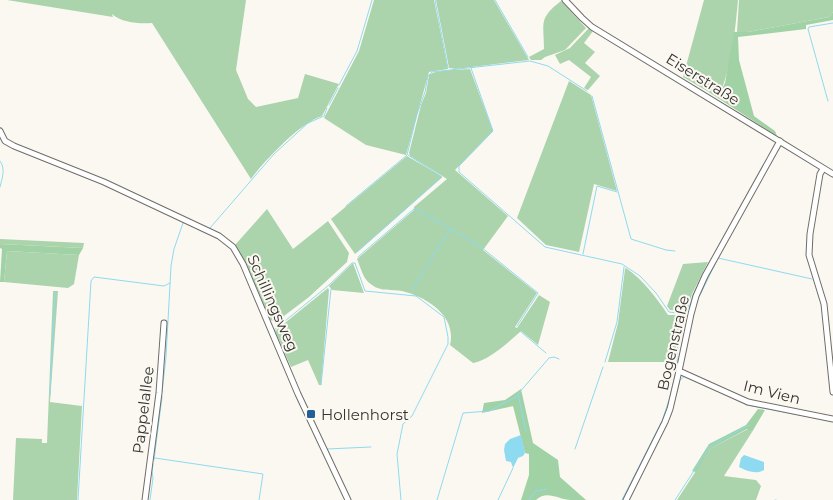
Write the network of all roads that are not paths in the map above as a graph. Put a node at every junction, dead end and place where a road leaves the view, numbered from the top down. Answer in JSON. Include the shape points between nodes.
{"nodes":[{"id":1,"x":565,"y":0,"type":"edge"},
{"id":2,"x":0,"y":131,"type":"edge"},
{"id":3,"x":780,"y":141,"type":"junction"},
{"id":4,"x":823,"y":168,"type":"junction"},
{"id":5,"x":833,"y":174,"type":"edge"},
{"id":6,"x":164,"y":323,"type":"dead end"},
{"id":7,"x":679,"y":371,"type":"junction"},
{"id":8,"x":833,"y":392,"type":"edge"},
{"id":9,"x":833,"y":419,"type":"edge"},
{"id":10,"x":145,"y":500,"type":"edge"},
{"id":11,"x":348,"y":500,"type":"edge"},
{"id":12,"x":626,"y":500,"type":"edge"}],
"edges":[{"from":1,"to":3,"type":"street","name":"Eiserstraße","via":[[592,26]]},
{"from":2,"to":11,"type":"street","name":"Schillingsweg","via":[[5,141],[14,146],[201,226],[233,247]]},
{"from":3,"to":4,"type":"street","name":"Eiserstraße"},
{"from":3,"to":7,"type":"street","name":"Bogenstraße","via":[[696,296]]},
{"from":4,"to":5,"type":"street","name":"Eiserstraße"},
{"from":4,"to":8,"type":"street","via":[[809,255],[824,304]]},
{"from":6,"to":10,"type":"street","name":"Pappelallee"},
{"from":7,"to":9,"type":"street","name":"Im Vien","via":[[748,402]]},
{"from":7,"to":12,"type":"street","name":"Bogenstraße","via":[[665,422]]}]}
